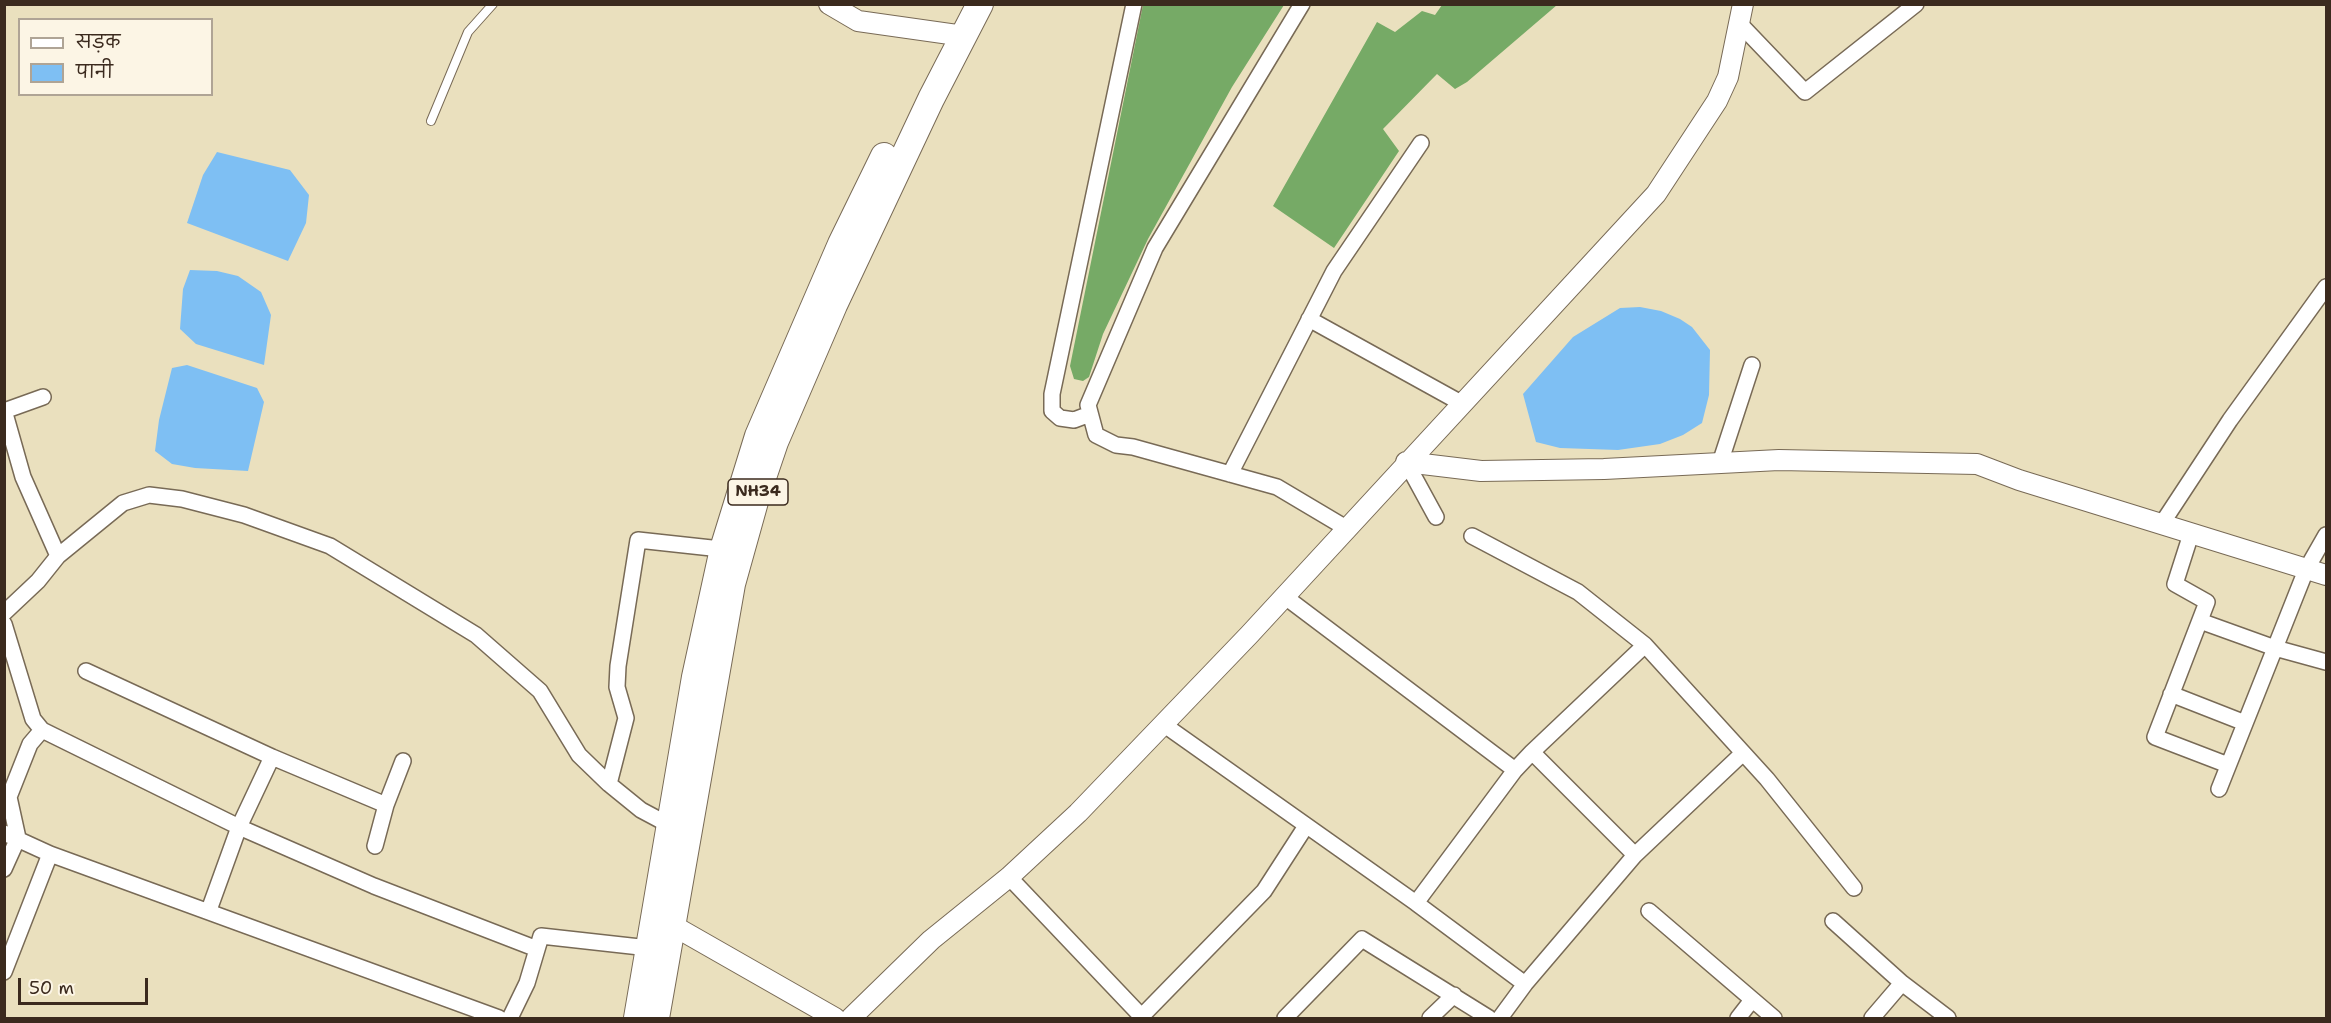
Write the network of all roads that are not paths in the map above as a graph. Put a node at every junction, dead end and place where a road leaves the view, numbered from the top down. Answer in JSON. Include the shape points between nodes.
{"nodes":[{"id":1,"x":493,"y":4,"type":"edge"},
{"id":2,"x":829,"y":4,"type":"edge"},
{"id":3,"x":960,"y":4,"type":"edge"},
{"id":4,"x":980,"y":4,"type":"edge"},
{"id":5,"x":1134,"y":4,"type":"edge"},
{"id":6,"x":1302,"y":4,"type":"edge"},
{"id":7,"x":1916,"y":4,"type":"edge"},
{"id":8,"x":1741,"y":14,"type":"edge"},
{"id":9,"x":955,"y":34,"type":"junction"},
{"id":10,"x":430,"y":121,"type":"dead end"},
{"id":11,"x":1421,"y":143,"type":"dead end"},
{"id":12,"x":2326,"y":287,"type":"edge"},
{"id":13,"x":1309,"y":319,"type":"junction"},
{"id":14,"x":1752,"y":365,"type":"dead end"},
{"id":15,"x":43,"y":397,"type":"dead end"},
{"id":16,"x":1461,"y":403,"type":"junction"},
{"id":17,"x":5,"y":411,"type":"edge"},
{"id":18,"x":1090,"y":414,"type":"junction"},
{"id":19,"x":1406,"y":462,"type":"junction"},
{"id":20,"x":1720,"y":463,"type":"junction"},
{"id":21,"x":1230,"y":474,"type":"junction"},
{"id":22,"x":1436,"y":517,"type":"dead end"},
{"id":23,"x":2161,"y":525,"type":"junction"},
{"id":24,"x":1346,"y":528,"type":"junction"},
{"id":25,"x":2191,"y":534,"type":"junction"},
{"id":26,"x":2326,"y":535,"type":"edge"},
{"id":27,"x":1472,"y":536,"type":"dead end"},
{"id":28,"x":732,"y":550,"type":"junction"},
{"id":29,"x":58,"y":556,"type":"junction"},
{"id":30,"x":2306,"y":570,"type":"junction"},
{"id":31,"x":2326,"y":575,"type":"edge"},
{"id":32,"x":1284,"y":596,"type":"junction"},
{"id":33,"x":4,"y":613,"type":"edge"},
{"id":34,"x":2200,"y":621,"type":"junction"},
{"id":35,"x":4,"y":624,"type":"edge"},
{"id":36,"x":1645,"y":645,"type":"junction"},
{"id":37,"x":2275,"y":648,"type":"junction"},
{"id":38,"x":2326,"y":662,"type":"edge"},
{"id":39,"x":86,"y":671,"type":"dead end"},
{"id":40,"x":2171,"y":694,"type":"junction"},
{"id":41,"x":2245,"y":723,"type":"junction"},
{"id":42,"x":1163,"y":724,"type":"junction"},
{"id":43,"x":42,"y":730,"type":"junction"},
{"id":44,"x":1532,"y":752,"type":"junction"},
{"id":45,"x":1743,"y":753,"type":"junction"},
{"id":46,"x":272,"y":757,"type":"junction"},
{"id":47,"x":403,"y":761,"type":"dead end"},
{"id":48,"x":2228,"y":765,"type":"junction"},
{"id":49,"x":1515,"y":770,"type":"junction"},
{"id":50,"x":609,"y":784,"type":"junction"},
{"id":51,"x":2219,"y":789,"type":"dead end"},
{"id":52,"x":386,"y":805,"type":"junction"},
{"id":53,"x":671,"y":826,"type":"junction"},
{"id":54,"x":1306,"y":826,"type":"junction"},
{"id":55,"x":239,"y":827,"type":"junction"},
{"id":56,"x":11,"y":836,"type":"edge"},
{"id":57,"x":375,"y":846,"type":"dead end"},
{"id":58,"x":50,"y":854,"type":"junction"},
{"id":59,"x":1635,"y":855,"type":"junction"},
{"id":60,"x":4,"y":869,"type":"edge"},
{"id":61,"x":1009,"y":877,"type":"junction"},
{"id":62,"x":1854,"y":888,"type":"dead end"},
{"id":63,"x":1416,"y":903,"type":"junction"},
{"id":64,"x":209,"y":910,"type":"junction"},
{"id":65,"x":1649,"y":912,"type":"dead end"},
{"id":66,"x":1833,"y":921,"type":"dead end"},
{"id":67,"x":672,"y":925,"type":"junction"},
{"id":68,"x":649,"y":948,"type":"junction"},
{"id":69,"x":537,"y":949,"type":"junction"},
{"id":70,"x":4,"y":972,"type":"edge"},
{"id":71,"x":1902,"y":983,"type":"junction"},
{"id":72,"x":1525,"y":984,"type":"junction"},
{"id":73,"x":1454,"y":995,"type":"junction"},
{"id":74,"x":1752,"y":1000,"type":"junction"},
{"id":75,"x":499,"y":1018,"type":"edge"},
{"id":76,"x":510,"y":1018,"type":"edge"},
{"id":77,"x":637,"y":1018,"type":"edge"},
{"id":78,"x":656,"y":1018,"type":"edge"},
{"id":79,"x":848,"y":1018,"type":"edge"},
{"id":80,"x":1141,"y":1018,"type":"edge"},
{"id":81,"x":1285,"y":1018,"type":"edge"},
{"id":82,"x":1430,"y":1018,"type":"edge"},
{"id":83,"x":1489,"y":1018,"type":"edge"},
{"id":84,"x":1500,"y":1018,"type":"edge"},
{"id":85,"x":1738,"y":1018,"type":"edge"},
{"id":86,"x":1774,"y":1018,"type":"edge"},
{"id":87,"x":1872,"y":1018,"type":"edge"},
{"id":88,"x":1948,"y":1018,"type":"edge"}],
"edges":[{"from":1,"to":10,"type":"lane","via":[[468,32]]},
{"from":2,"to":9,"type":"street","via":[[858,21]]},
{"from":3,"to":9,"type":"highway","number":"NH34"},
{"from":4,"to":9,"type":"highway","number":"NH34"},
{"from":5,"to":18,"type":"street","via":[[1052,394],[1052,411],[1060,418],[1074,420]]},
{"from":6,"to":18,"type":"street","via":[[1155,248],[1088,405]]},
{"from":7,"to":8,"type":"street","via":[[1805,92]]},
{"from":8,"to":16,"type":"street","via":[[1728,77],[1718,101],[1656,194]]},
{"from":9,"to":28,"type":"highway","number":"NH34","via":[[775,442]]},
{"from":11,"to":13,"type":"street","via":[[1334,271]]},
{"from":12,"to":23,"type":"street","via":[[2230,420]]},
{"from":13,"to":16,"type":"street"},
{"from":13,"to":21,"type":"street"},
{"from":14,"to":20,"type":"street"},
{"from":15,"to":17,"type":"street"},
{"from":16,"to":19,"type":"street"},
{"from":17,"to":29,"type":"street","via":[[23,477]]},
{"from":18,"to":21,"type":"street","via":[[1096,435],[1116,445]]},
{"from":19,"to":20,"type":"street","via":[[1481,471]]},
{"from":19,"to":22,"type":"street"},
{"from":19,"to":24,"type":"street"},
{"from":20,"to":23,"type":"street","via":[[1779,460],[1977,464]]},
{"from":21,"to":24,"type":"street","via":[[1277,487]]},
{"from":23,"to":25,"type":"street"},
{"from":24,"to":32,"type":"street"},
{"from":25,"to":30,"type":"street"},
{"from":25,"to":34,"type":"street","via":[[2175,584],[2207,602]]},
{"from":26,"to":30,"type":"street"},
{"from":27,"to":36,"type":"street","via":[[1578,592]]},
{"from":28,"to":50,"type":"street","via":[[638,540],[618,666],[617,687],[626,718]]},
{"from":28,"to":53,"type":"highway","number":"NH34","via":[[695,677]]},
{"from":28,"to":67,"type":"highway","number":"NH34","via":[[730,595]]},
{"from":29,"to":33,"type":"street"},
{"from":29,"to":50,"type":"street","via":[[123,503],[149,495],[210,506],[330,546],[476,635],[508,661],[540,691],[579,755]]},
{"from":30,"to":31,"type":"street"},
{"from":30,"to":37,"type":"street"},
{"from":32,"to":42,"type":"street"},
{"from":32,"to":49,"type":"street"},
{"from":34,"to":37,"type":"street"},
{"from":34,"to":40,"type":"street"},
{"from":35,"to":43,"type":"street","via":[[33,719]]},
{"from":36,"to":44,"type":"street"},
{"from":36,"to":45,"type":"street"},
{"from":37,"to":38,"type":"street"},
{"from":37,"to":41,"type":"street"},
{"from":39,"to":46,"type":"street"},
{"from":40,"to":41,"type":"street"},
{"from":40,"to":48,"type":"street","via":[[2155,737]]},
{"from":41,"to":48,"type":"street"},
{"from":42,"to":54,"type":"street"},
{"from":42,"to":61,"type":"street","via":[[1078,813]]},
{"from":43,"to":55,"type":"street"},
{"from":43,"to":56,"type":"street","via":[[30,744],[9,797]]},
{"from":44,"to":49,"type":"street"},
{"from":44,"to":59,"type":"street"},
{"from":45,"to":59,"type":"street"},
{"from":45,"to":62,"type":"street"},
{"from":46,"to":52,"type":"street"},
{"from":46,"to":55,"type":"street"},
{"from":47,"to":52,"type":"street"},
{"from":48,"to":51,"type":"street"},
{"from":49,"to":63,"type":"street"},
{"from":50,"to":53,"type":"street","via":[[641,810]]},
{"from":52,"to":57,"type":"street"},
{"from":53,"to":68,"type":"highway","number":"NH34"},
{"from":54,"to":63,"type":"street"},
{"from":54,"to":80,"type":"street","via":[[1264,891]]},
{"from":55,"to":64,"type":"street"},
{"from":55,"to":69,"type":"street","via":[[375,886]]},
{"from":56,"to":58,"type":"street"},
{"from":56,"to":60,"type":"street"},
{"from":58,"to":64,"type":"street"},
{"from":58,"to":70,"type":"street"},
{"from":59,"to":72,"type":"street"},
{"from":61,"to":79,"type":"street","via":[[931,940]]},
{"from":61,"to":80,"type":"street"},
{"from":63,"to":72,"type":"street"},
{"from":64,"to":75,"type":"street"},
{"from":65,"to":74,"type":"street"},
{"from":66,"to":71,"type":"street"},
{"from":67,"to":78,"type":"highway","number":"NH34"},
{"from":67,"to":79,"type":"street"},
{"from":68,"to":69,"type":"street","via":[[541,936]]},
{"from":68,"to":77,"type":"highway","number":"NH34"},
{"from":69,"to":76,"type":"street"},
{"from":71,"to":87,"type":"street"},
{"from":71,"to":88,"type":"street"},
{"from":72,"to":84,"type":"street"},
{"from":73,"to":81,"type":"street","via":[[1362,939]]},
{"from":73,"to":82,"type":"street"},
{"from":73,"to":83,"type":"street"},
{"from":74,"to":85,"type":"street"},
{"from":74,"to":86,"type":"street"}]}
